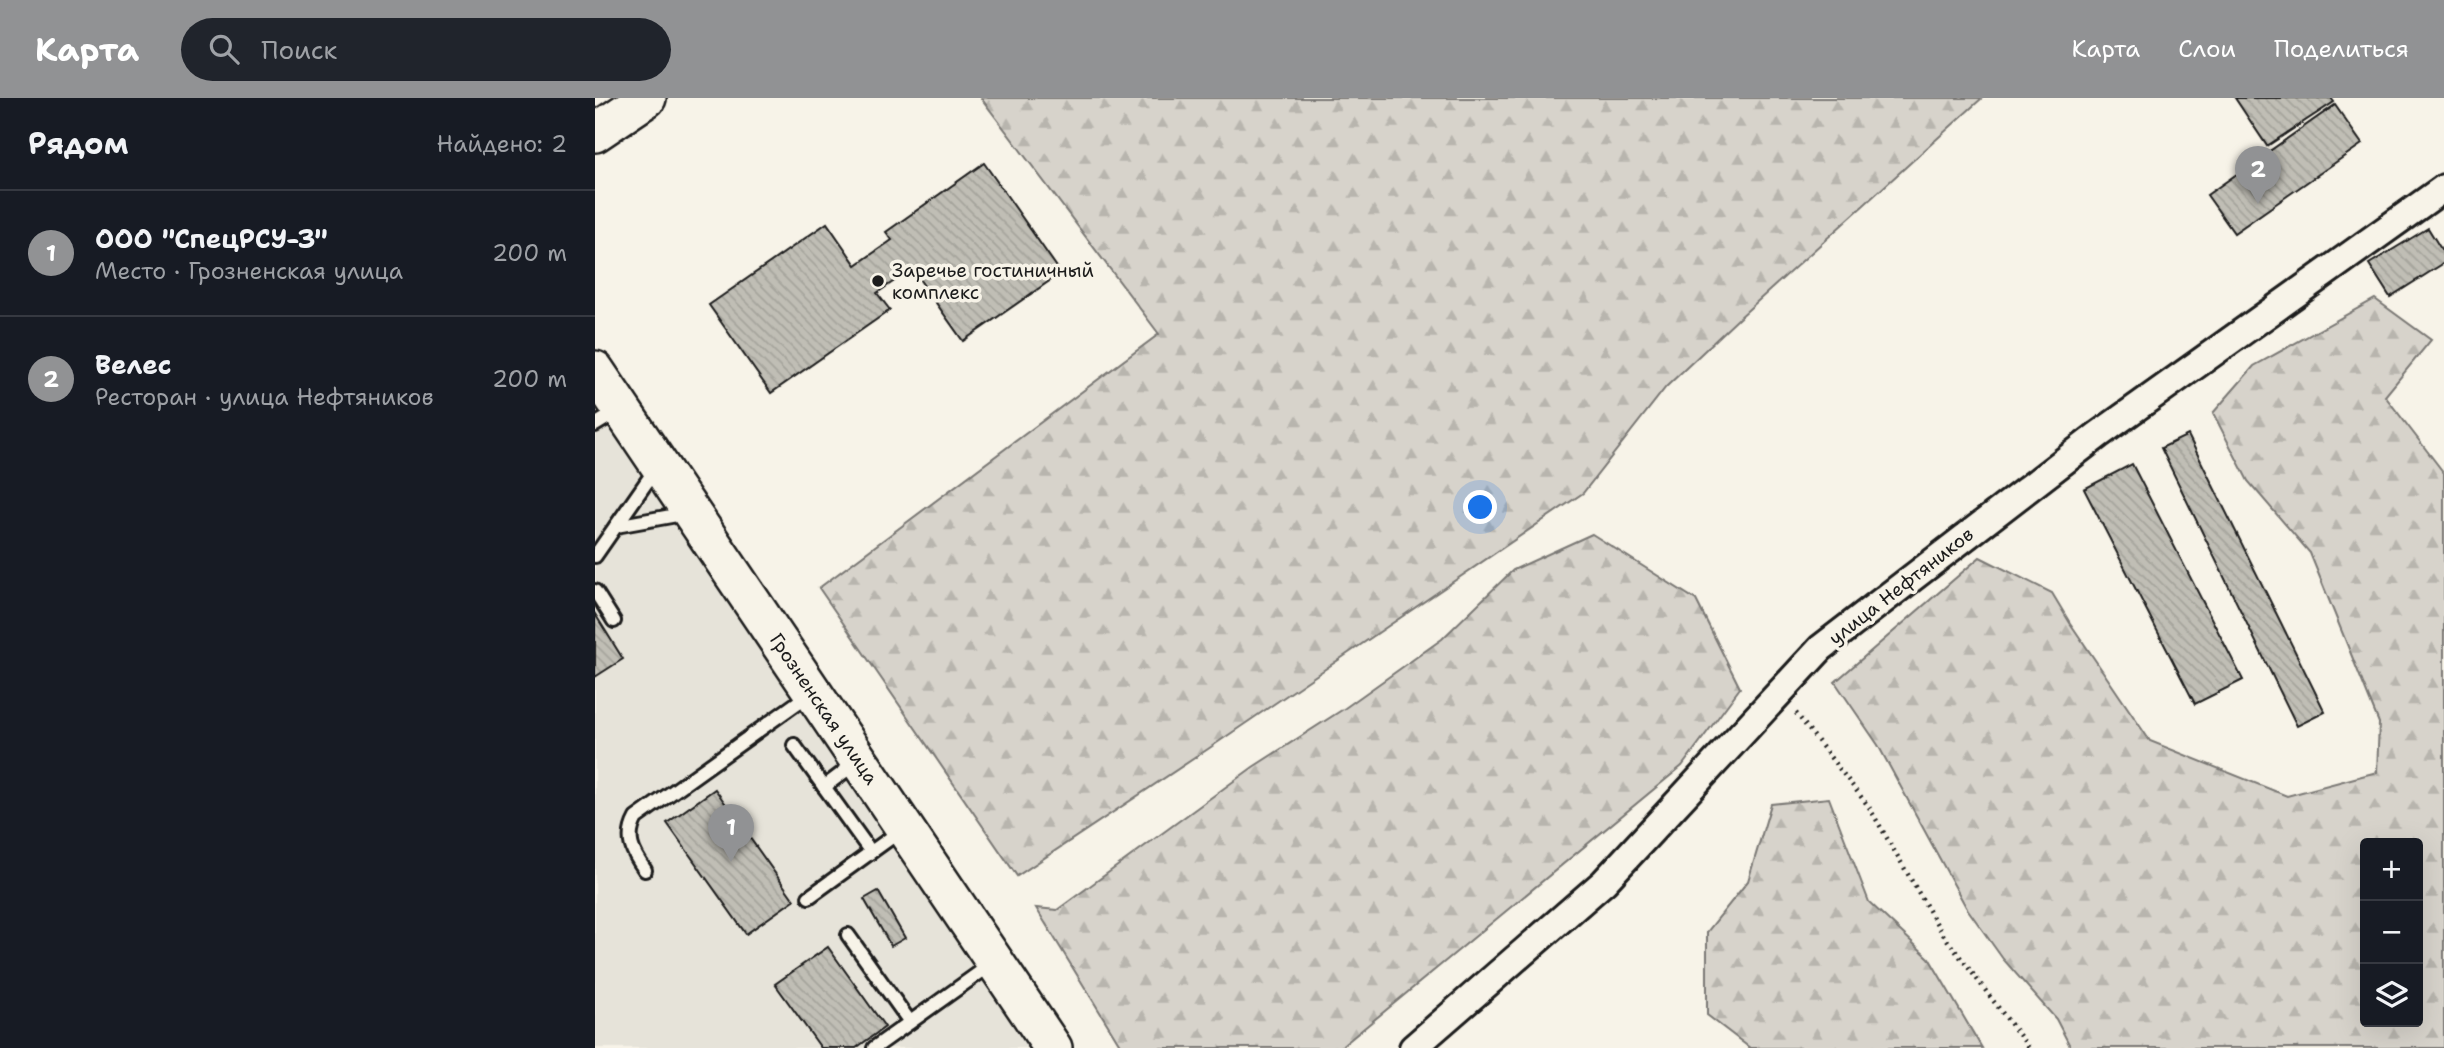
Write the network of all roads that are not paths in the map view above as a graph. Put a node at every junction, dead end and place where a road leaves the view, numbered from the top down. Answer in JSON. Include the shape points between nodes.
{"nodes":[{"id":1,"x":647,"y":98,"type":"edge"},
{"id":2,"x":595,"y":133,"type":"edge"},
{"id":3,"x":2444,"y":188,"type":"edge"},
{"id":4,"x":595,"y":370,"type":"edge"},
{"id":5,"x":608,"y":417,"type":"edge"},
{"id":6,"x":659,"y":465,"type":"junction"},
{"id":7,"x":691,"y":513,"type":"junction"},
{"id":8,"x":616,"y":526,"type":"junction"},
{"id":9,"x":595,"y":556,"type":"edge"},
{"id":10,"x":595,"y":591,"type":"edge"},
{"id":11,"x":614,"y":621,"type":"dead end"},
{"id":12,"x":813,"y":692,"type":"junction"},
{"id":13,"x":794,"y":745,"type":"dead end"},
{"id":14,"x":859,"y":761,"type":"junction"},
{"id":15,"x":824,"y":787,"type":"junction"},
{"id":16,"x":905,"y":828,"type":"junction"},
{"id":17,"x":871,"y":852,"type":"junction"},
{"id":18,"x":645,"y":870,"type":"dead end"},
{"id":19,"x":810,"y":897,"type":"dead end"},
{"id":20,"x":848,"y":935,"type":"dead end"},
{"id":21,"x":995,"y":962,"type":"junction"},
{"id":22,"x":910,"y":1022,"type":"junction"},
{"id":23,"x":874,"y":1048,"type":"edge"},
{"id":24,"x":1053,"y":1048,"type":"edge"},
{"id":25,"x":1413,"y":1048,"type":"edge"}],
"edges":[{"from":1,"to":2,"type":"main road"},
{"from":3,"to":25,"type":"street","name":"улица Нефтяников","via":[[2098,435],[1821,648],[1604,883]]},
{"from":4,"to":5,"type":"main road","name":"Грозненская улица"},
{"from":5,"to":6,"type":"main road","name":"Грозненская улица"},
{"from":6,"to":7,"type":"main road","name":"Грозненская улица"},
{"from":6,"to":8,"type":"lane"},
{"from":7,"to":8,"type":"lane"},
{"from":7,"to":12,"type":"main road","name":"Грозненская улица"},
{"from":8,"to":9,"type":"lane"},
{"from":10,"to":11,"type":"lane"},
{"from":12,"to":14,"type":"main road","name":"Грозненская улица"},
{"from":12,"to":18,"type":"lane","via":[[636,818],[629,841]]},
{"from":13,"to":15,"type":"lane"},
{"from":14,"to":15,"type":"lane"},
{"from":14,"to":16,"type":"main road","name":"Грозненская улица"},
{"from":15,"to":17,"type":"lane"},
{"from":16,"to":17,"type":"lane"},
{"from":16,"to":21,"type":"main road","name":"Грозненская улица"},
{"from":17,"to":19,"type":"lane"},
{"from":20,"to":22,"type":"lane"},
{"from":21,"to":22,"type":"lane"},
{"from":21,"to":24,"type":"main road","name":"Грозненская улица"},
{"from":22,"to":23,"type":"lane"}]}
